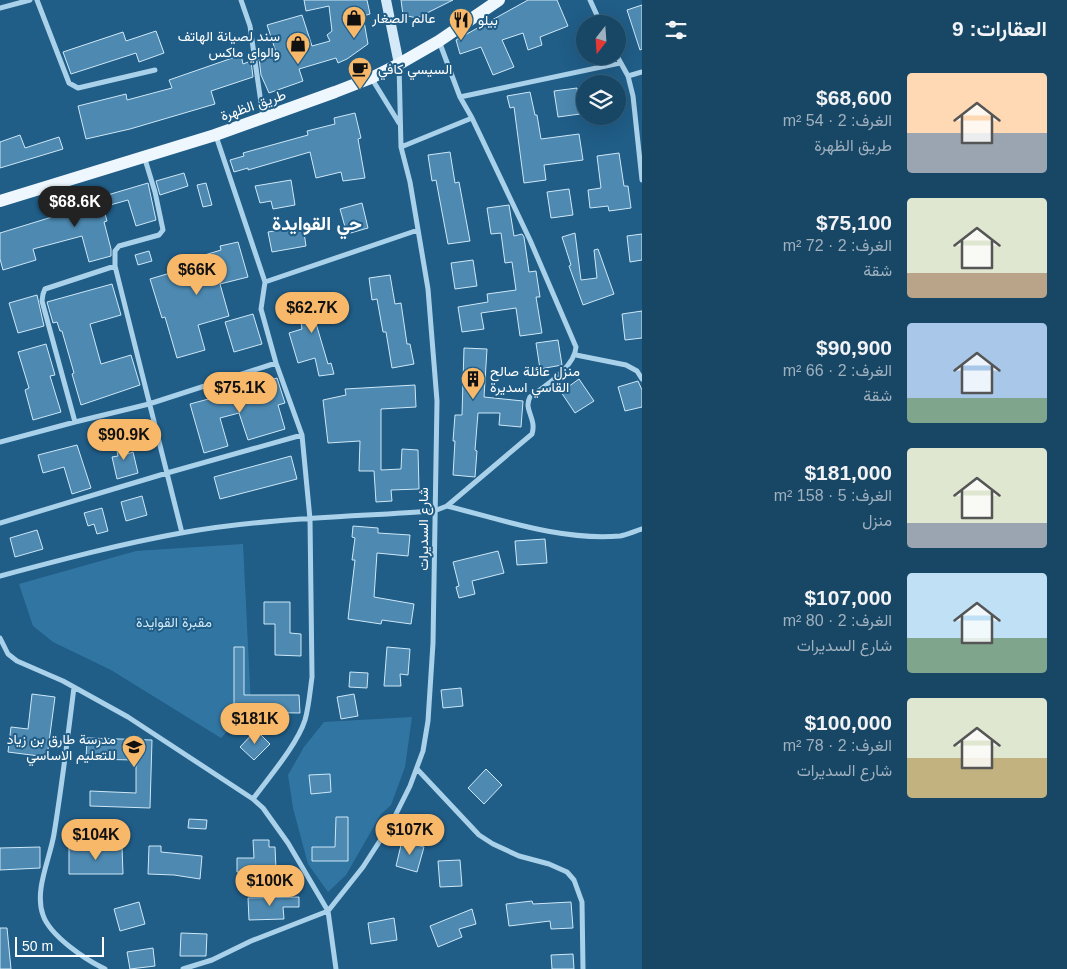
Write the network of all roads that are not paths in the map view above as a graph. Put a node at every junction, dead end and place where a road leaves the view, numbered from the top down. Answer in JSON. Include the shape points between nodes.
{"nodes":[{"id":1,"x":30,"y":0,"type":"edge"},
{"id":2,"x":37,"y":0,"type":"edge"},
{"id":3,"x":241,"y":0,"type":"edge"},
{"id":4,"x":386,"y":0,"type":"edge"},
{"id":5,"x":590,"y":0,"type":"edge"},
{"id":6,"x":492,"y":2,"type":"edge"},
{"id":7,"x":0,"y":8,"type":"edge"},
{"id":8,"x":597,"y":15,"type":"edge"},
{"id":9,"x":439,"y":41,"type":"junction"},
{"id":10,"x":399,"y":64,"type":"junction"},
{"id":11,"x":611,"y":65,"type":"edge"},
{"id":12,"x":621,"y":65,"type":"edge"},
{"id":13,"x":155,"y":70,"type":"dead end"},
{"id":14,"x":642,"y":72,"type":"edge"},
{"id":15,"x":628,"y":76,"type":"junction"},
{"id":16,"x":371,"y":78,"type":"junction"},
{"id":17,"x":460,"y":97,"type":"junction"},
{"id":18,"x":263,"y":118,"type":"junction"},
{"id":19,"x":472,"y":118,"type":"junction"},
{"id":20,"x":399,"y":124,"type":"junction"},
{"id":21,"x":215,"y":135,"type":"junction"},
{"id":22,"x":639,"y":136,"type":"edge"},
{"id":23,"x":401,"y":148,"type":"junction"},
{"id":24,"x":144,"y":156,"type":"junction"},
{"id":25,"x":642,"y":180,"type":"edge"},
{"id":26,"x":0,"y":201,"type":"edge"},
{"id":27,"x":418,"y":230,"type":"junction"},
{"id":28,"x":114,"y":266,"type":"junction"},
{"id":29,"x":266,"y":282,"type":"junction"},
{"id":30,"x":576,"y":354,"type":"junction"},
{"id":31,"x":276,"y":363,"type":"junction"},
{"id":32,"x":642,"y":379,"type":"edge"},
{"id":33,"x":149,"y":404,"type":"junction"},
{"id":34,"x":74,"y":422,"type":"junction"},
{"id":35,"x":302,"y":436,"type":"junction"},
{"id":36,"x":0,"y":442,"type":"edge"},
{"id":37,"x":167,"y":473,"type":"junction"},
{"id":38,"x":447,"y":506,"type":"junction"},
{"id":39,"x":434,"y":511,"type":"junction"},
{"id":40,"x":310,"y":520,"type":"junction"},
{"id":41,"x":0,"y":523,"type":"edge"},
{"id":42,"x":642,"y":529,"type":"edge"},
{"id":43,"x":182,"y":533,"type":"junction"},
{"id":44,"x":0,"y":576,"type":"edge"},
{"id":45,"x":0,"y":638,"type":"edge"},
{"id":46,"x":74,"y":687,"type":"junction"},
{"id":47,"x":417,"y":769,"type":"junction"},
{"id":48,"x":253,"y":799,"type":"junction"},
{"id":49,"x":328,"y":911,"type":"junction"},
{"id":50,"x":105,"y":969,"type":"edge"},
{"id":51,"x":183,"y":969,"type":"edge"},
{"id":52,"x":336,"y":969,"type":"edge"},
{"id":53,"x":583,"y":969,"type":"edge"}],
"edges":[{"from":1,"to":7,"type":"street"},
{"from":2,"to":13,"type":"street","via":[[73,87]]},
{"from":3,"to":18,"type":"street","via":[[250,26]]},
{"from":4,"to":10,"type":"main road"},
{"from":5,"to":8,"type":"street"},
{"from":6,"to":9,"type":"main road","name":"طريق الظهرة"},
{"from":9,"to":10,"type":"main road","name":"طريق الظهرة"},
{"from":9,"to":17,"type":"street"},
{"from":10,"to":16,"type":"main road","name":"طريق الظهرة"},
{"from":10,"to":20,"type":"street","name":"شارع السديرات"},
{"from":11,"to":17,"type":"street"},
{"from":12,"to":15,"type":"street"},
{"from":14,"to":15,"type":"street"},
{"from":15,"to":22,"type":"street"},
{"from":16,"to":18,"type":"main road","name":"طريق الظهرة"},
{"from":16,"to":20,"type":"street","name":"شارع السديرات"},
{"from":17,"to":19,"type":"street"},
{"from":18,"to":21,"type":"main road","name":"طريق الظهرة"},
{"from":19,"to":23,"type":"street"},
{"from":19,"to":30,"type":"street","via":[[530,240],[576,347]]},
{"from":20,"to":23,"type":"street","name":"شارع السديرات"},
{"from":21,"to":24,"type":"main road","name":"طريق الظهرة"},
{"from":21,"to":29,"type":"street"},
{"from":22,"to":25,"type":"street"},
{"from":23,"to":27,"type":"street","name":"شارع السديرات"},
{"from":24,"to":26,"type":"main road","name":"طريق الظهرة"},
{"from":24,"to":28,"type":"street","via":[[163,230],[159,235],[119,246],[115,251]]},
{"from":27,"to":29,"type":"street"},
{"from":27,"to":39,"type":"street","name":"شارع السديرات","via":[[428,289],[435,372]]},
{"from":28,"to":33,"type":"street"},
{"from":28,"to":34,"type":"street","via":[[45,289],[43,294],[42,301]]},
{"from":29,"to":31,"type":"street","via":[[261,309]]},
{"from":30,"to":32,"type":"street","via":[[626,365],[637,371]]},
{"from":30,"to":38,"type":"street","via":[[571,363],[527,402],[534,421],[532,434]]},
{"from":31,"to":33,"type":"street"},
{"from":31,"to":35,"type":"street"},
{"from":33,"to":34,"type":"street"},
{"from":33,"to":37,"type":"street"},
{"from":34,"to":36,"type":"street"},
{"from":35,"to":37,"type":"street"},
{"from":35,"to":40,"type":"street"},
{"from":37,"to":41,"type":"street"},
{"from":37,"to":43,"type":"street"},
{"from":38,"to":39,"type":"street"},
{"from":38,"to":42,"type":"street","via":[[558,533],[622,536]]},
{"from":39,"to":40,"type":"street"},
{"from":39,"to":47,"type":"street","name":"شارع السديرات","via":[[433,643],[428,721]]},
{"from":40,"to":43,"type":"street","via":[[252,523]]},
{"from":40,"to":48,"type":"street","via":[[312,676],[305,721],[296,740]]},
{"from":43,"to":44,"type":"street","via":[[100,549]]},
{"from":45,"to":46,"type":"street","via":[[8,654],[17,662]]},
{"from":46,"to":48,"type":"street","via":[[128,717]]},
{"from":46,"to":50,"type":"street","via":[[54,836],[40,899],[43,916],[53,931]]},
{"from":47,"to":49,"type":"street","name":"شارع السديرات","via":[[392,822],[363,867]]},
{"from":47,"to":53,"type":"street","via":[[479,835],[519,856],[567,872],[574,880],[582,902]]},
{"from":48,"to":49,"type":"street","via":[[288,843]]},
{"from":49,"to":51,"type":"street"},
{"from":49,"to":52,"type":"street"}]}
